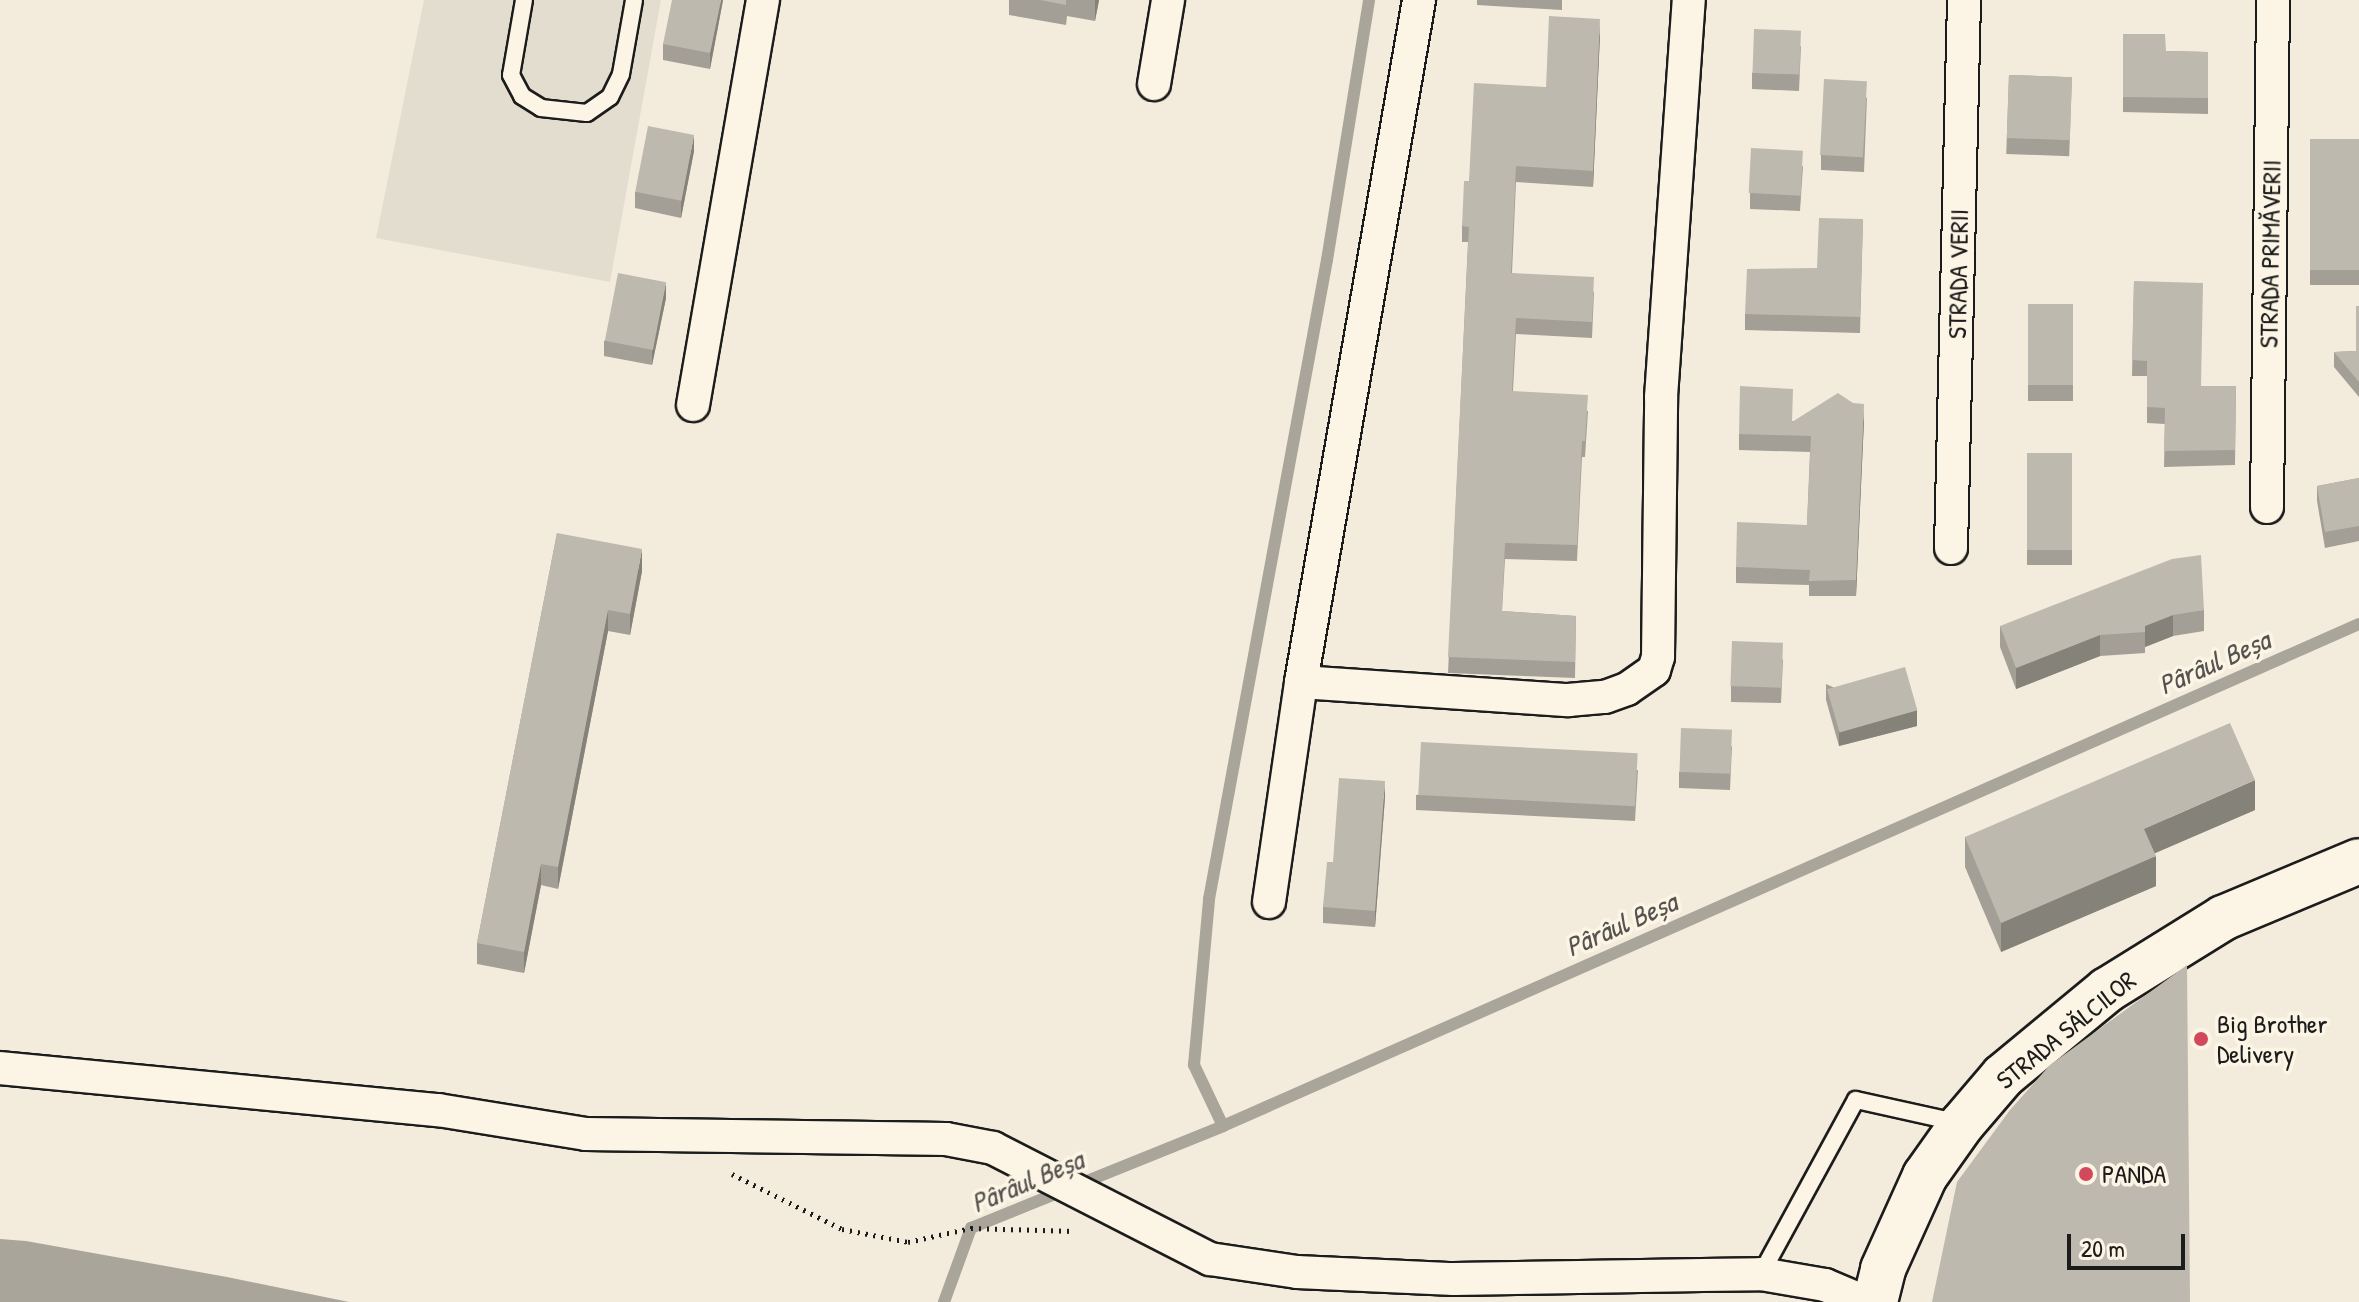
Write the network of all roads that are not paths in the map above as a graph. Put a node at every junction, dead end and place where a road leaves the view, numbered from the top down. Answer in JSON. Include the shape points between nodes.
{"nodes":[{"id":1,"x":524,"y":0,"type":"edge"},
{"id":2,"x":634,"y":0,"type":"edge"},
{"id":3,"x":763,"y":0,"type":"edge"},
{"id":4,"x":1168,"y":0,"type":"edge"},
{"id":5,"x":1419,"y":0,"type":"edge"},
{"id":6,"x":1689,"y":0,"type":"edge"},
{"id":7,"x":1964,"y":0,"type":"edge"},
{"id":8,"x":2273,"y":0,"type":"edge"},
{"id":9,"x":1154,"y":84,"type":"dead end"},
{"id":10,"x":693,"y":405,"type":"dead end"},
{"id":11,"x":2267,"y":507,"type":"dead end"},
{"id":12,"x":1951,"y":548,"type":"dead end"},
{"id":13,"x":1301,"y":682,"type":"junction"},
{"id":14,"x":2359,"y":861,"type":"edge"},
{"id":15,"x":1269,"y":902,"type":"dead end"},
{"id":16,"x":0,"y":1068,"type":"edge"},
{"id":17,"x":1962,"y":1124,"type":"junction"},
{"id":18,"x":1761,"y":1274,"type":"junction"},
{"id":19,"x":1865,"y":1302,"type":"edge"},
{"id":20,"x":1875,"y":1302,"type":"edge"}],
"edges":[{"from":1,"to":2,"type":"lane","via":[[511,75],[522,96],[541,108],[587,113],[610,97],[621,74]]},
{"from":3,"to":10,"type":"street"},
{"from":4,"to":9,"type":"street"},
{"from":5,"to":13,"type":"street"},
{"from":6,"to":13,"type":"street","via":[[1661,397],[1654,670],[1605,697],[1568,700]]},
{"from":7,"to":12,"type":"street","name":"STRADA VERII"},
{"from":8,"to":11,"type":"street","name":"STRADA PRIMĂVERII"},
{"from":13,"to":15,"type":"street"},
{"from":14,"to":17,"type":"main road","name":"STRADA SĂLCILOR","via":[[2223,918],[2107,990],[2003,1076]]},
{"from":16,"to":18,"type":"street","via":[[438,1110],[586,1134],[946,1139],[993,1148],[1210,1259],[1297,1272],[1454,1279]]},
{"from":17,"to":18,"type":"lane","via":[[1856,1100]]},
{"from":17,"to":20,"type":"main road","name":"STRADA SĂLCILOR","via":[[1925,1176],[1883,1269]]},
{"from":18,"to":19,"type":"street","via":[[1825,1285]]}]}
